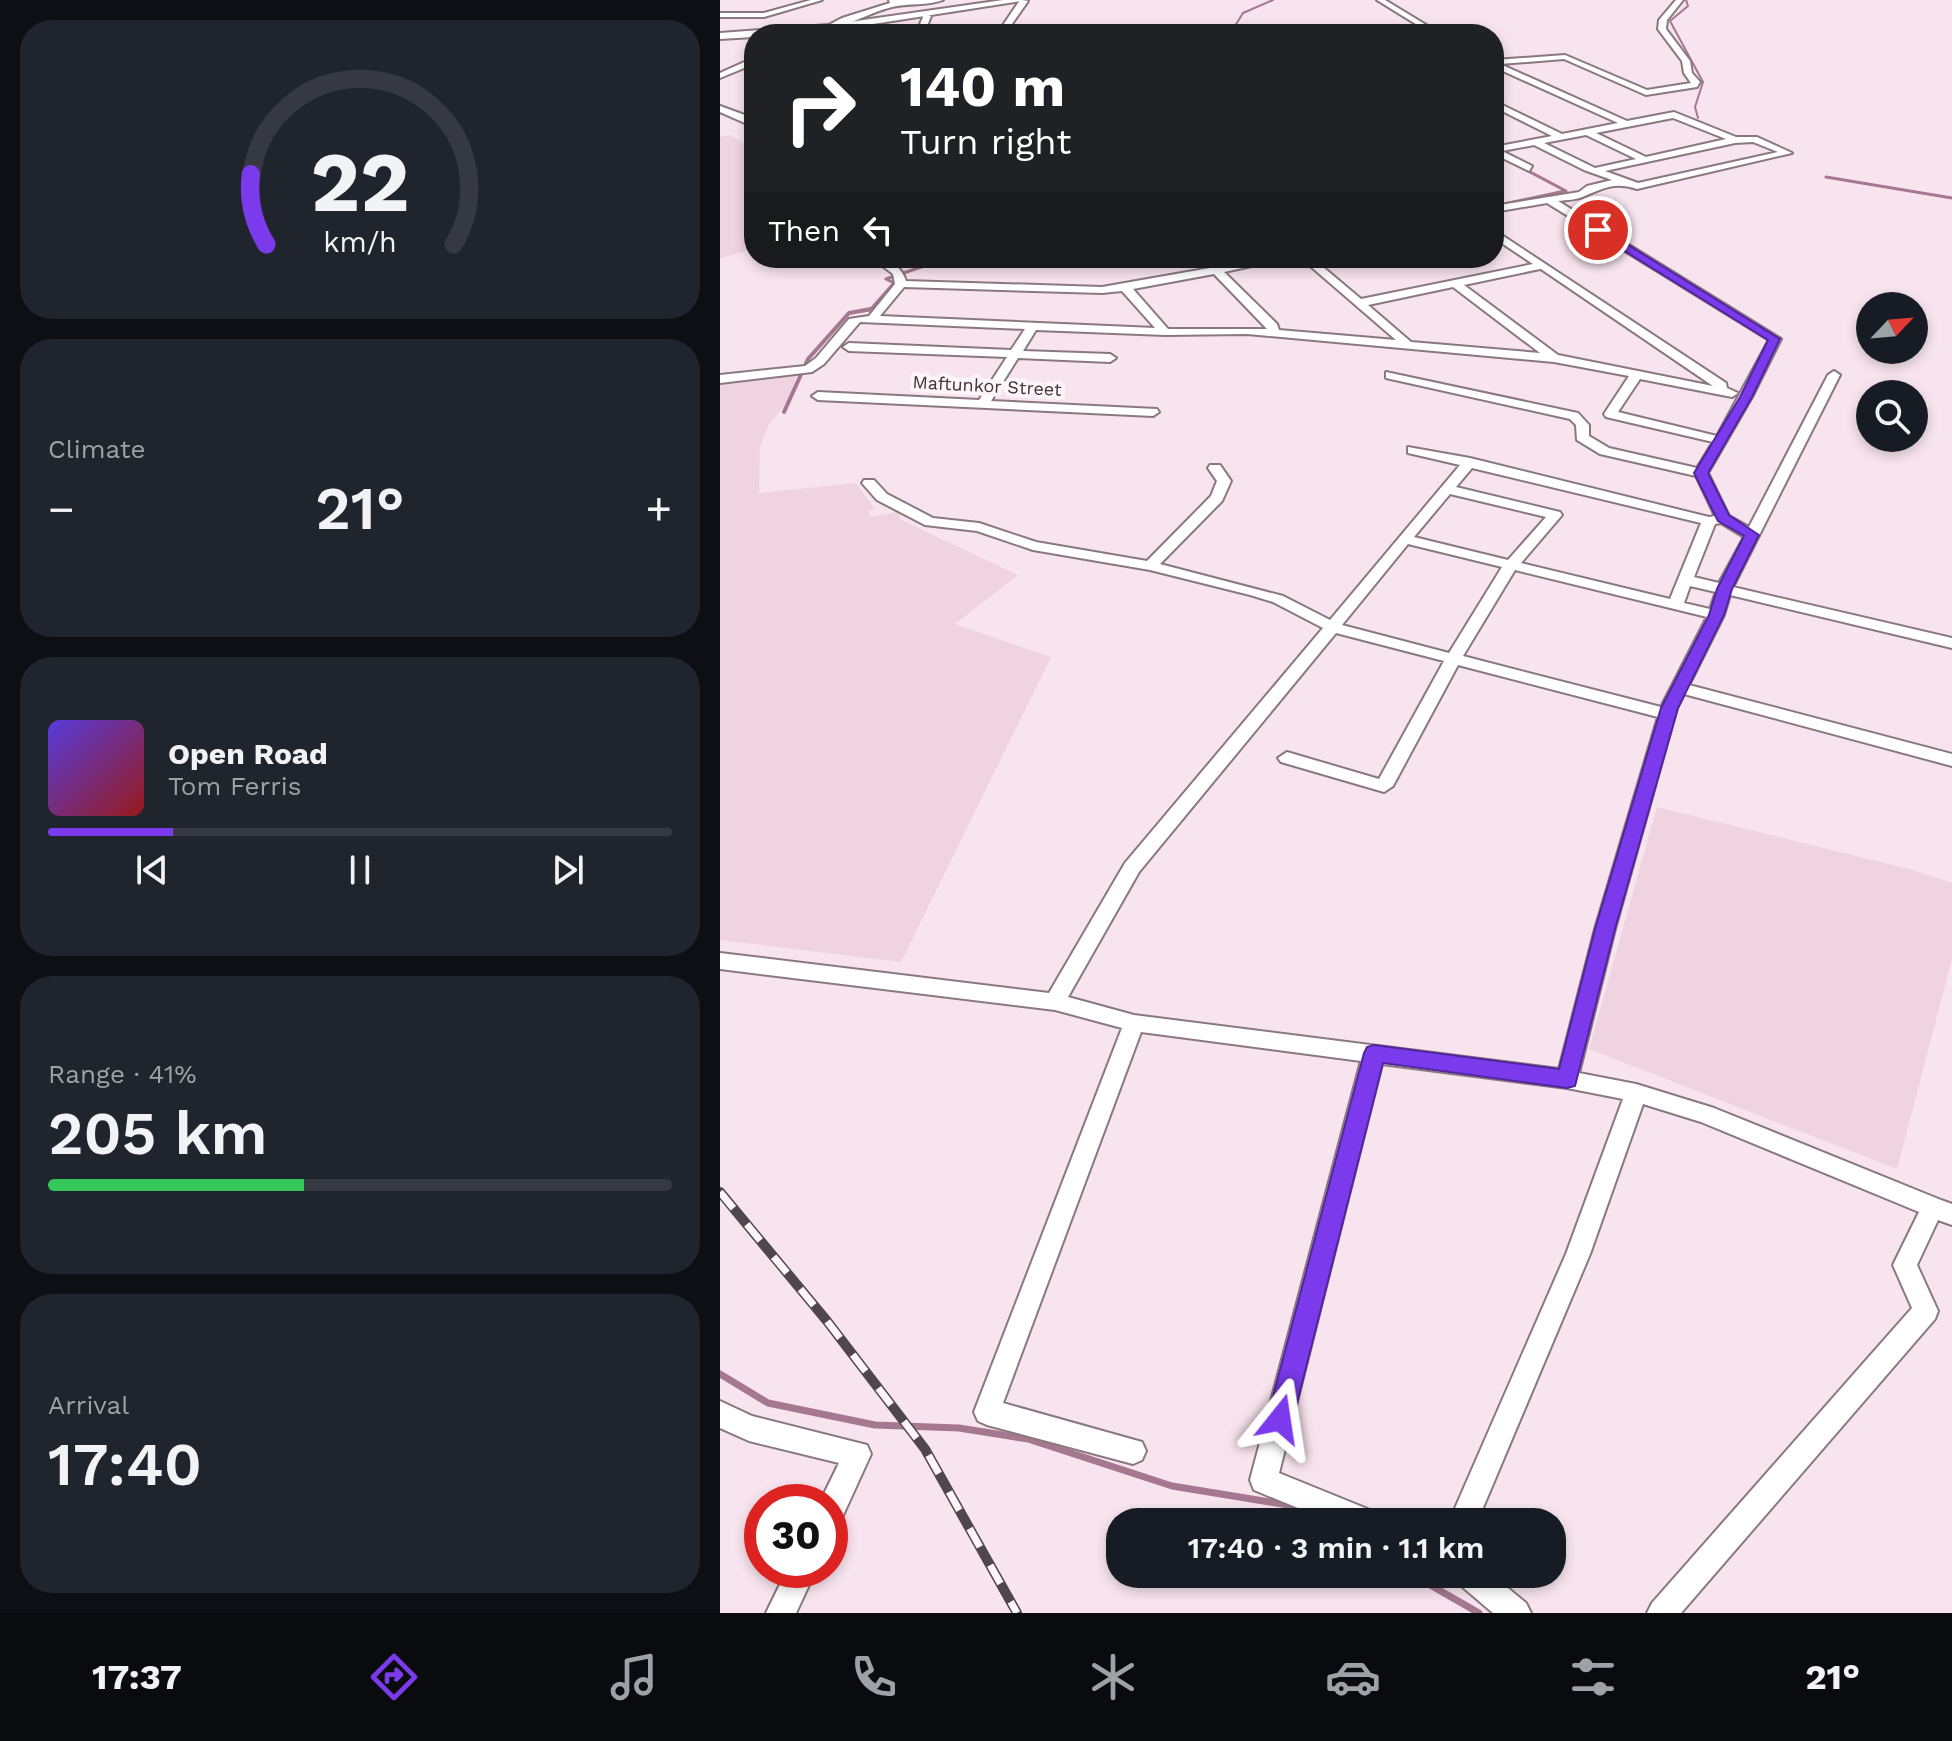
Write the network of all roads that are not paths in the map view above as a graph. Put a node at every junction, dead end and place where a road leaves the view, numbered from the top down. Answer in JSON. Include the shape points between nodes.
{"nodes":[{"id":1,"x":819,"y":0,"type":"edge"},
{"id":2,"x":940,"y":0,"type":"edge"},
{"id":3,"x":1021,"y":0,"type":"edge"},
{"id":4,"x":1380,"y":0,"type":"edge"},
{"id":5,"x":1680,"y":0,"type":"edge"},
{"id":6,"x":893,"y":2,"type":"edge"},
{"id":7,"x":720,"y":15,"type":"edge"},
{"id":8,"x":923,"y":15,"type":"junction"},
{"id":9,"x":838,"y":24,"type":"edge"},
{"id":10,"x":857,"y":24,"type":"edge"},
{"id":11,"x":924,"y":24,"type":"edge"},
{"id":12,"x":1008,"y":24,"type":"edge"},
{"id":13,"x":1420,"y":24,"type":"edge"},
{"id":14,"x":744,"y":35,"type":"edge"},
{"id":15,"x":720,"y":36,"type":"edge"},
{"id":16,"x":1504,"y":62,"type":"edge"},
{"id":17,"x":744,"y":64,"type":"edge"},
{"id":18,"x":1504,"y":68,"type":"edge"},
{"id":19,"x":720,"y":76,"type":"edge"},
{"id":20,"x":720,"y":109,"type":"edge"},
{"id":21,"x":1504,"y":109,"type":"edge"},
{"id":22,"x":744,"y":118,"type":"edge"},
{"id":23,"x":1626,"y":124,"type":"junction"},
{"id":24,"x":1587,"y":132,"type":"junction"},
{"id":25,"x":1563,"y":138,"type":"junction"},
{"id":26,"x":1735,"y":140,"type":"junction"},
{"id":27,"x":1537,"y":143,"type":"junction"},
{"id":28,"x":1504,"y":148,"type":"edge"},
{"id":29,"x":1504,"y":155,"type":"edge"},
{"id":30,"x":1645,"y":160,"type":"junction"},
{"id":31,"x":1529,"y":168,"type":"dead end"},
{"id":32,"x":1596,"y":170,"type":"junction"},
{"id":33,"x":1622,"y":181,"type":"junction"},
{"id":34,"x":1548,"y":199,"type":"junction"},
{"id":35,"x":1504,"y":207,"type":"edge"},
{"id":36,"x":1504,"y":240,"type":"edge"},
{"id":37,"x":1540,"y":266,"type":"junction"},
{"id":38,"x":891,"y":268,"type":"edge"},
{"id":39,"x":1232,"y":268,"type":"edge"},
{"id":40,"x":1319,"y":268,"type":"edge"},
{"id":41,"x":1217,"y":271,"type":"junction"},
{"id":42,"x":1454,"y":283,"type":"junction"},
{"id":43,"x":901,"y":284,"type":"junction"},
{"id":44,"x":1125,"y":287,"type":"junction"},
{"id":45,"x":1360,"y":303,"type":"junction"},
{"id":46,"x":872,"y":319,"type":"junction"},
{"id":47,"x":1032,"y":327,"type":"junction"},
{"id":48,"x":1165,"y":332,"type":"junction"},
{"id":49,"x":1273,"y":333,"type":"junction"},
{"id":50,"x":1408,"y":345,"type":"junction"},
{"id":51,"x":849,"y":347,"type":"dead end"},
{"id":52,"x":1014,"y":354,"type":"junction"},
{"id":53,"x":1110,"y":358,"type":"dead end"},
{"id":54,"x":1554,"y":358,"type":"junction"},
{"id":55,"x":1637,"y":374,"type":"junction"},
{"id":56,"x":1390,"y":375,"type":"dead end"},
{"id":57,"x":1834,"y":375,"type":"dead end"},
{"id":58,"x":720,"y":379,"type":"edge"},
{"id":59,"x":1732,"y":393,"type":"junction"},
{"id":60,"x":818,"y":396,"type":"dead end"},
{"id":61,"x":1746,"y":397,"type":"junction"},
{"id":62,"x":983,"y":404,"type":"junction"},
{"id":63,"x":1153,"y":412,"type":"dead end"},
{"id":64,"x":1719,"y":440,"type":"junction"},
{"id":65,"x":1413,"y":450,"type":"dead end"},
{"id":66,"x":1470,"y":462,"type":"junction"},
{"id":67,"x":1215,"y":468,"type":"dead end"},
{"id":68,"x":1701,"y":473,"type":"junction"},
{"id":69,"x":869,"y":483,"type":"dead end"},
{"id":70,"x":1447,"y":489,"type":"junction"},
{"id":71,"x":1716,"y":519,"type":"junction"},
{"id":72,"x":1751,"y":535,"type":"junction"},
{"id":73,"x":1405,"y":539,"type":"junction"},
{"id":74,"x":1150,"y":566,"type":"junction"},
{"id":75,"x":1510,"y":566,"type":"junction"},
{"id":76,"x":1686,"y":580,"type":"junction"},
{"id":77,"x":1724,"y":589,"type":"junction"},
{"id":78,"x":1675,"y":605,"type":"junction"},
{"id":79,"x":1716,"y":615,"type":"junction"},
{"id":80,"x":1332,"y":627,"type":"junction"},
{"id":81,"x":1952,"y":643,"type":"edge"},
{"id":82,"x":1454,"y":658,"type":"junction"},
{"id":83,"x":1679,"y":688,"type":"junction"},
{"id":84,"x":1668,"y":714,"type":"junction"},
{"id":85,"x":1287,"y":758,"type":"dead end"},
{"id":86,"x":1952,"y":760,"type":"edge"},
{"id":87,"x":720,"y":961,"type":"edge"},
{"id":88,"x":1055,"y":1002,"type":"junction"},
{"id":89,"x":1134,"y":1023,"type":"junction"},
{"id":90,"x":1374,"y":1053,"type":"junction"},
{"id":91,"x":1567,"y":1079,"type":"junction"},
{"id":92,"x":1636,"y":1093,"type":"junction"},
{"id":93,"x":1942,"y":1211,"type":"edge"},
{"id":94,"x":720,"y":1414,"type":"edge"},
{"id":95,"x":1133,"y":1451,"type":"dead end"},
{"id":96,"x":844,"y":1484,"type":"edge"},
{"id":97,"x":1331,"y":1508,"type":"edge"},
{"id":98,"x":1469,"y":1508,"type":"edge"},
{"id":99,"x":793,"y":1588,"type":"edge"},
{"id":100,"x":1486,"y":1588,"type":"edge"},
{"id":101,"x":781,"y":1613,"type":"edge"},
{"id":102,"x":1516,"y":1613,"type":"edge"},
{"id":103,"x":1662,"y":1613,"type":"edge"}],
"edges":[{"from":1,"to":7,"type":"street","via":[[764,15]]},
{"from":2,"to":6,"type":"street"},
{"from":3,"to":8,"type":"main road"},
{"from":3,"to":12,"type":"street","via":[[1025,1]]},
{"from":4,"to":13,"type":"street"},
{"from":5,"to":16,"type":"street","via":[[1662,29],[1686,61],[1694,85],[1646,93],[1565,57]]},
{"from":6,"to":9,"type":"street"},
{"from":8,"to":10,"type":"main road"},
{"from":8,"to":11,"type":"street"},
{"from":14,"to":15,"type":"main road"},
{"from":17,"to":19,"type":"street"},
{"from":18,"to":23,"type":"street"},
{"from":20,"to":22,"type":"street"},
{"from":21,"to":25,"type":"street"},
{"from":23,"to":24,"type":"street"},
{"from":23,"to":26,"type":"street","via":[[1677,115]]},
{"from":24,"to":25,"type":"street"},
{"from":24,"to":30,"type":"street"},
{"from":25,"to":27,"type":"street"},
{"from":26,"to":30,"type":"street"},
{"from":26,"to":33,"type":"street","via":[[1754,139],[1775,148]]},
{"from":27,"to":28,"type":"street"},
{"from":27,"to":32,"type":"street"},
{"from":29,"to":31,"type":"street"},
{"from":30,"to":32,"type":"street"},
{"from":32,"to":33,"type":"street"},
{"from":33,"to":34,"type":"street"},
{"from":34,"to":35,"type":"street"},
{"from":34,"to":61,"type":"street","via":[[1775,339]]},
{"from":36,"to":37,"type":"street"},
{"from":37,"to":42,"type":"street"},
{"from":37,"to":59,"type":"street"},
{"from":38,"to":43,"type":"street"},
{"from":39,"to":41,"type":"street"},
{"from":40,"to":45,"type":"street"},
{"from":41,"to":44,"type":"street"},
{"from":41,"to":49,"type":"street","via":[[1273,326]]},
{"from":42,"to":45,"type":"street"},
{"from":42,"to":54,"type":"street"},
{"from":43,"to":44,"type":"street"},
{"from":43,"to":46,"type":"street"},
{"from":44,"to":48,"type":"street"},
{"from":45,"to":50,"type":"street"},
{"from":46,"to":47,"type":"street"},
{"from":46,"to":58,"type":"street","via":[[853,321],[808,369]]},
{"from":47,"to":48,"type":"street"},
{"from":47,"to":52,"type":"street"},
{"from":48,"to":49,"type":"street"},
{"from":49,"to":50,"type":"street"},
{"from":50,"to":54,"type":"street"},
{"from":51,"to":52,"type":"street"},
{"from":52,"to":53,"type":"street"},
{"from":52,"to":62,"type":"street"},
{"from":54,"to":55,"type":"street"},
{"from":55,"to":59,"type":"street"},
{"from":55,"to":64,"type":"street","via":[[1610,414]]},
{"from":56,"to":68,"type":"street","via":[[1574,416],[1583,421],[1582,437],[1605,451]]},
{"from":57,"to":72,"type":"street"},
{"from":59,"to":61,"type":"street"},
{"from":60,"to":62,"type":"street","name":"Maftunkor Street"},
{"from":61,"to":64,"type":"street"},
{"from":62,"to":63,"type":"street","name":"Maftunkor Street"},
{"from":64,"to":68,"type":"street"},
{"from":65,"to":66,"type":"street"},
{"from":66,"to":70,"type":"street"},
{"from":66,"to":71,"type":"street"},
{"from":67,"to":74,"type":"street","via":[[1224,481],[1217,498]]},
{"from":68,"to":71,"type":"street"},
{"from":69,"to":74,"type":"street","via":[[882,497],[930,522],[979,527],[1033,546]]},
{"from":70,"to":73,"type":"street"},
{"from":70,"to":75,"type":"street","via":[[1555,515]]},
{"from":71,"to":72,"type":"street"},
{"from":71,"to":76,"type":"street"},
{"from":72,"to":77,"type":"street"},
{"from":73,"to":75,"type":"street"},
{"from":73,"to":80,"type":"street"},
{"from":74,"to":80,"type":"street","via":[[1278,599]]},
{"from":75,"to":78,"type":"street"},
{"from":75,"to":82,"type":"street"},
{"from":76,"to":77,"type":"street"},
{"from":76,"to":78,"type":"street"},
{"from":77,"to":79,"type":"street"},
{"from":77,"to":81,"type":"street"},
{"from":78,"to":79,"type":"street"},
{"from":79,"to":83,"type":"street"},
{"from":80,"to":82,"type":"street"},
{"from":80,"to":88,"type":"street","via":[[1132,868]]},
{"from":82,"to":84,"type":"street"},
{"from":82,"to":85,"type":"street","via":[[1384,786]]},
{"from":83,"to":84,"type":"street"},
{"from":83,"to":86,"type":"street"},
{"from":84,"to":91,"type":"street"},
{"from":87,"to":88,"type":"street"},
{"from":88,"to":89,"type":"street"},
{"from":89,"to":90,"type":"street"},
{"from":89,"to":95,"type":"street","via":[[987,1412]]},
{"from":90,"to":91,"type":"street"},
{"from":90,"to":97,"type":"street","via":[[1264,1480]]},
{"from":91,"to":92,"type":"street"},
{"from":92,"to":93,"type":"street","via":[[1706,1114]]},
{"from":92,"to":98,"type":"street","via":[[1578,1254]]},
{"from":93,"to":103,"type":"street","via":[[1905,1265],[1926,1311]]},
{"from":94,"to":96,"type":"street","via":[[749,1428],[858,1454]]},
{"from":99,"to":101,"type":"street"},
{"from":100,"to":102,"type":"street"}]}
